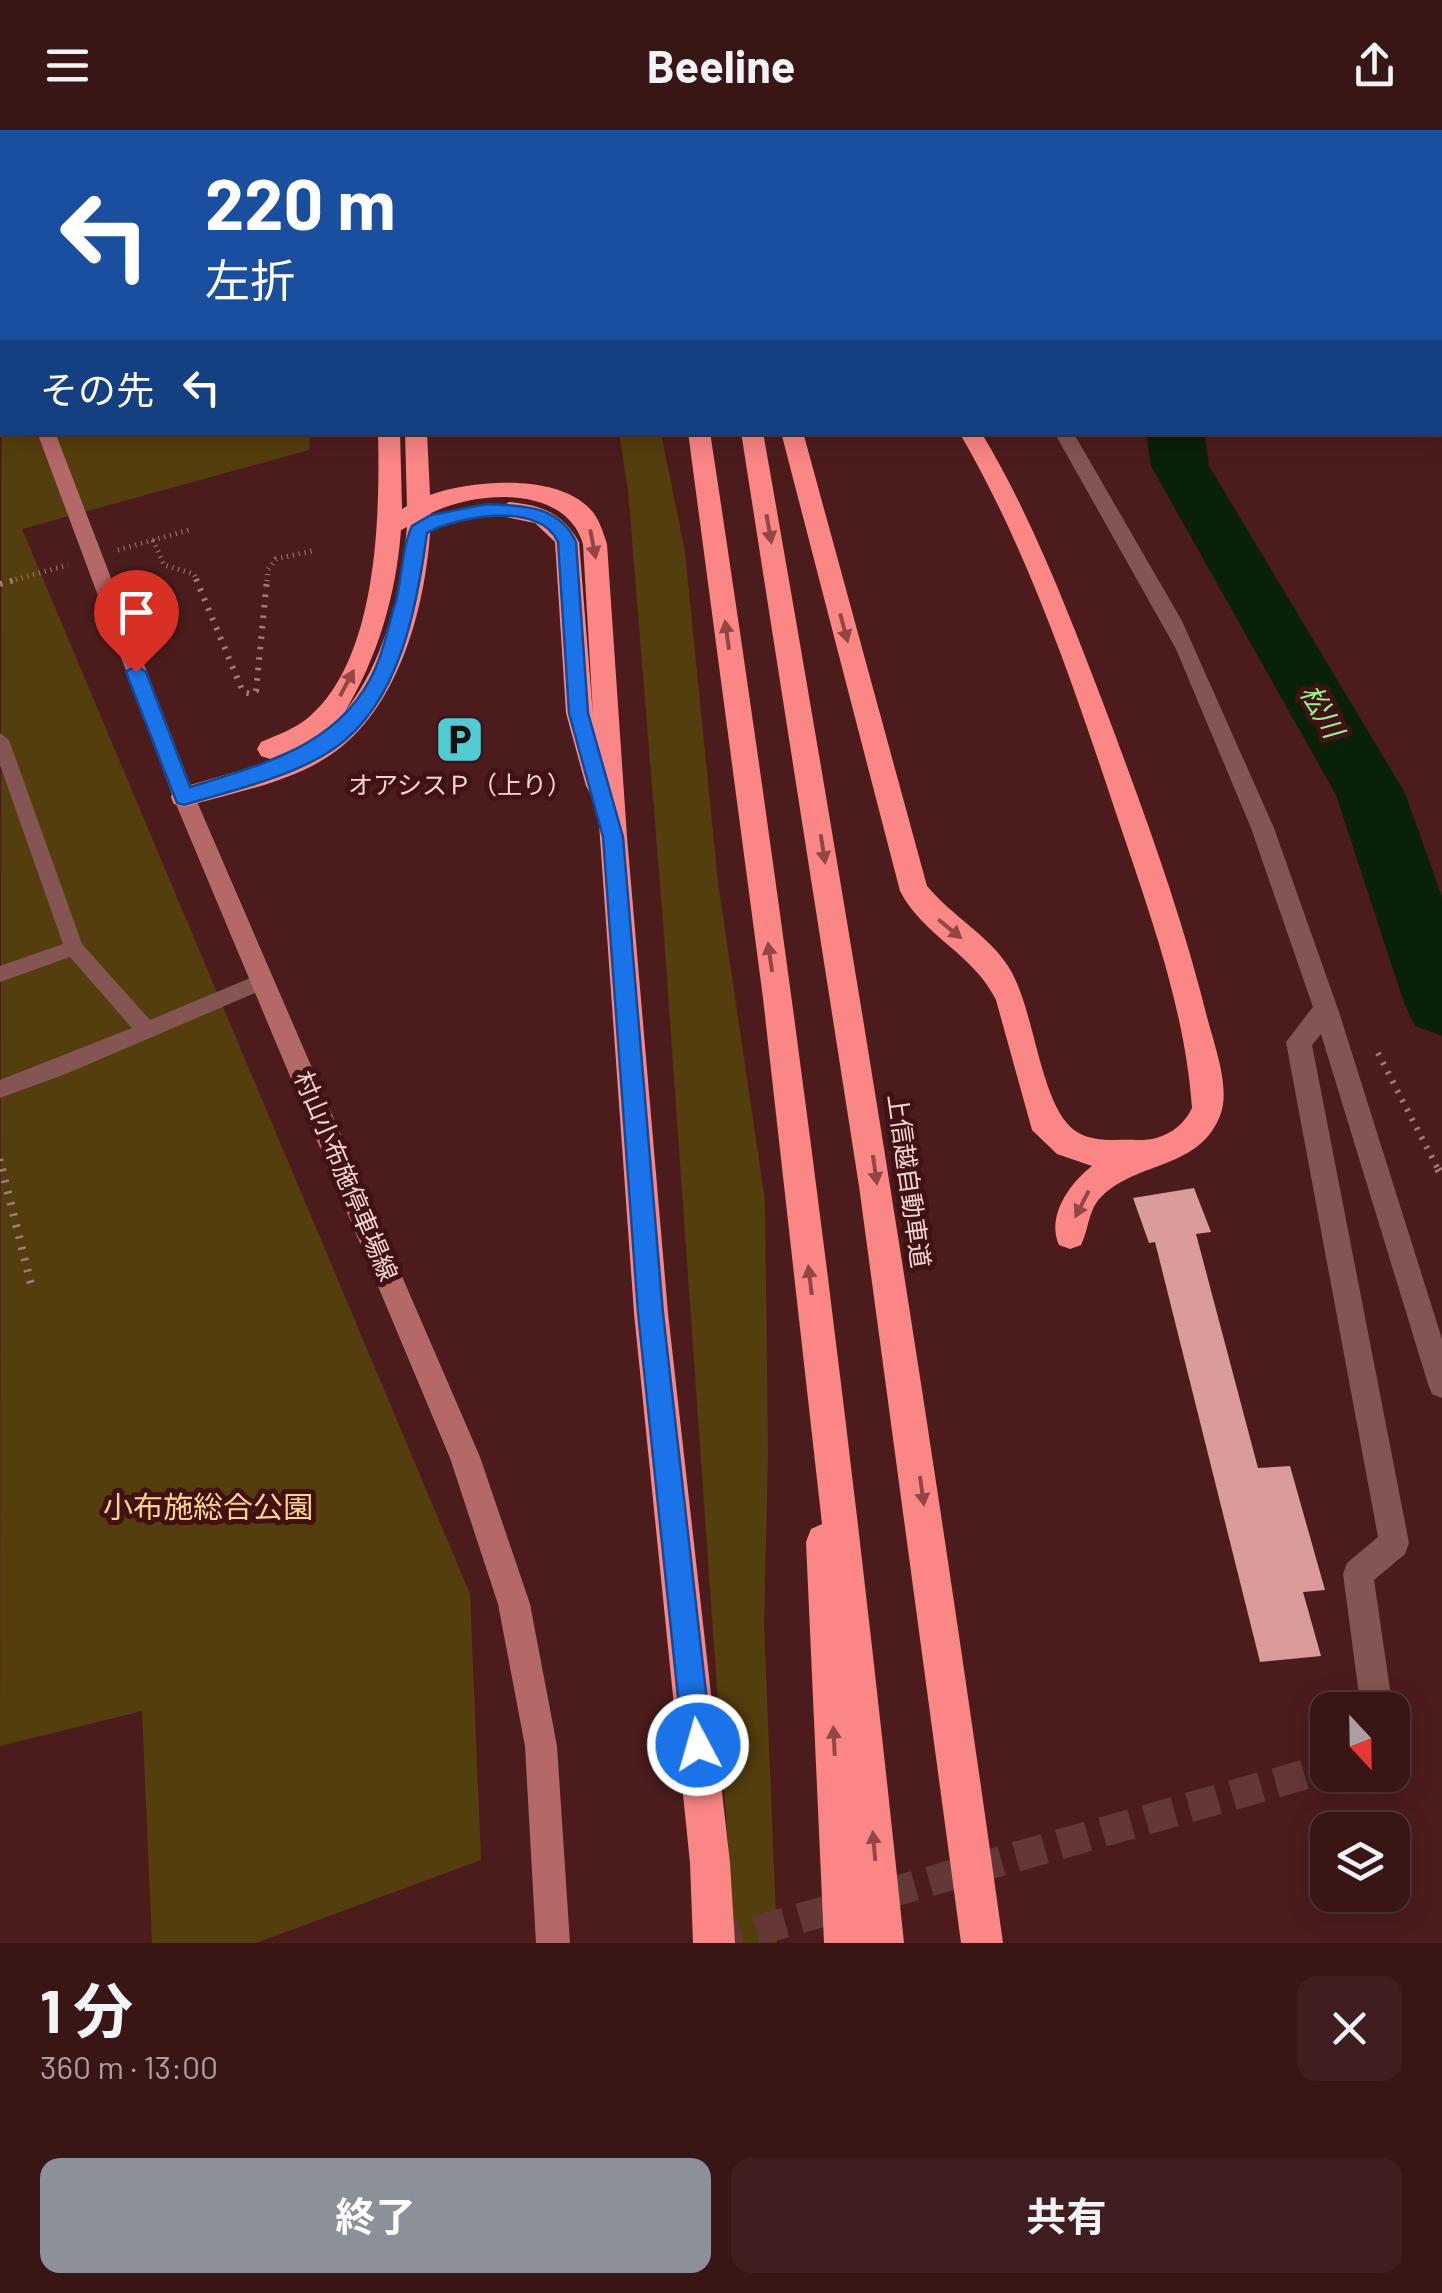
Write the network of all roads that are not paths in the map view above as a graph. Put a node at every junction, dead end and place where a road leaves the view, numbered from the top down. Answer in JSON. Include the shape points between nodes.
{"nodes":[{"id":1,"x":47,"y":435,"type":"edge"},
{"id":2,"x":389,"y":435,"type":"edge"},
{"id":3,"x":416,"y":435,"type":"edge"},
{"id":4,"x":699,"y":435,"type":"edge"},
{"id":5,"x":753,"y":435,"type":"edge"},
{"id":6,"x":793,"y":435,"type":"edge"},
{"id":7,"x":972,"y":435,"type":"edge"},
{"id":8,"x":1065,"y":435,"type":"edge"},
{"id":9,"x":418,"y":520,"type":"junction"},
{"id":10,"x":390,"y":526,"type":"junction"},
{"id":11,"x":0,"y":740,"type":"edge"},
{"id":12,"x":180,"y":788,"type":"junction"},
{"id":13,"x":74,"y":948,"type":"junction"},
{"id":14,"x":0,"y":974,"type":"edge"},
{"id":15,"x":262,"y":981,"type":"junction"},
{"id":16,"x":1326,"y":1010,"type":"junction"},
{"id":17,"x":146,"y":1030,"type":"junction"},
{"id":18,"x":0,"y":1089,"type":"edge"},
{"id":19,"x":1164,"y":1150,"type":"junction"},
{"id":20,"x":1070,"y":1234,"type":"dead end"},
{"id":21,"x":818,"y":1348,"type":"junction"},
{"id":22,"x":1442,"y":1384,"type":"edge"},
{"id":23,"x":1374,"y":1692,"type":"edge"},
{"id":24,"x":552,"y":1943,"type":"edge"},
{"id":25,"x":714,"y":1943,"type":"edge"},
{"id":26,"x":845,"y":1943,"type":"edge"},
{"id":27,"x":883,"y":1943,"type":"edge"},
{"id":28,"x":982,"y":1943,"type":"edge"}],
"edges":[{"from":1,"to":12,"type":"main road","name":"村山小布施停車場線"},
{"from":2,"to":10,"type":"highway"},
{"from":3,"to":9,"type":"highway"},
{"from":21,"to":4,"type":"highway","one_way":true},
{"from":5,"to":28,"type":"highway","name":"上信越自動車道","one_way":true,"via":[[870,1137]]},
{"from":6,"to":19,"type":"highway","one_way":true,"via":[[914,891],[998,974],[1043,1120],[1068,1144],[1100,1154]]},
{"from":7,"to":19,"type":"highway","via":[[1030,552],[1082,681],[1202,1042],[1207,1110],[1191,1136]]},
{"from":8,"to":16,"type":"street","via":[[1186,649]]},
{"from":9,"to":10,"type":"highway"},
{"from":9,"to":12,"type":"highway","via":[[412,577],[387,665],[351,724],[290,762]]},
{"from":9,"to":25,"type":"highway","via":[[487,510],[533,512],[561,528],[567,542],[578,713],[613,837],[651,1313]]},
{"from":12,"to":10,"type":"highway","one_way":true,"via":[[319,723],[358,662],[384,575]]},
{"from":11,"to":13,"type":"lane"},
{"from":12,"to":15,"type":"main road","name":"村山小布施停車場線"},
{"from":13,"to":14,"type":"lane"},
{"from":13,"to":17,"type":"lane"},
{"from":15,"to":17,"type":"lane"},
{"from":15,"to":24,"type":"main road","name":"村山小布施停車場線","via":[[464,1457],[514,1604],[541,1746]]},
{"from":16,"to":22,"type":"street"},
{"from":16,"to":23,"type":"street","via":[[1299,1042],[1394,1543],[1358,1574]]},
{"from":17,"to":18,"type":"lane"},
{"from":19,"to":20,"type":"highway","one_way":true,"via":[[1094,1183],[1078,1204]]},
{"from":26,"to":21,"type":"highway","one_way":true},
{"from":27,"to":21,"type":"highway","one_way":true}]}
